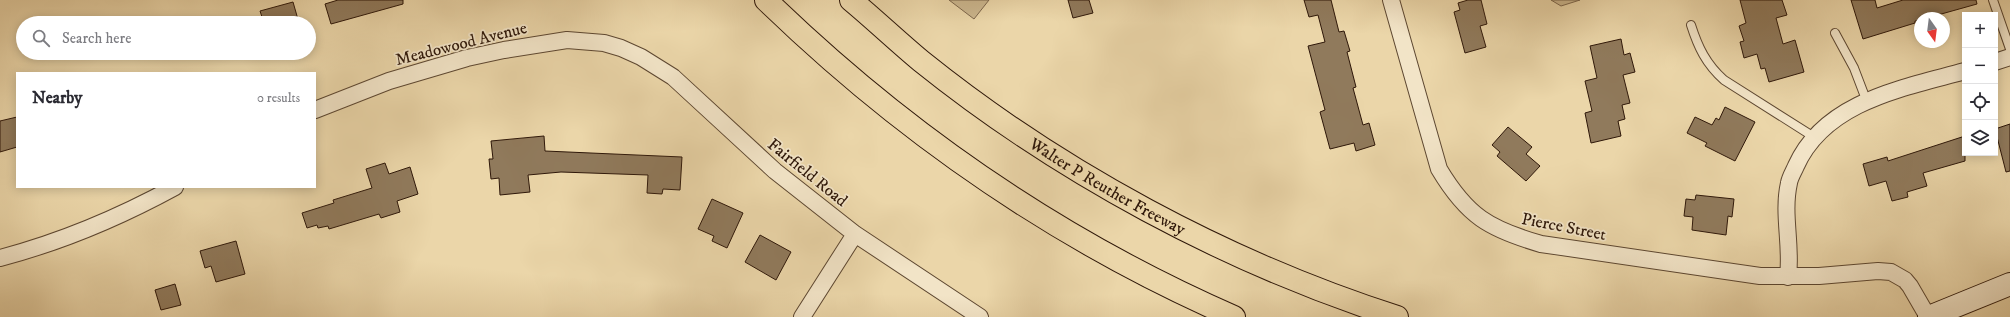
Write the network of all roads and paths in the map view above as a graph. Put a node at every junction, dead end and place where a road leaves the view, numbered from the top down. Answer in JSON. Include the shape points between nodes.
{"nodes":[{"id":1,"x":766,"y":0,"type":"edge"},
{"id":2,"x":851,"y":0,"type":"edge"},
{"id":3,"x":1391,"y":0,"type":"edge"},
{"id":4,"x":1993,"y":0,"type":"edge"},
{"id":5,"x":1691,"y":25,"type":"dead end"},
{"id":6,"x":1835,"y":33,"type":"dead end"},
{"id":7,"x":621,"y":48,"type":"joint"},
{"id":8,"x":2010,"y":49,"type":"edge"},
{"id":9,"x":2010,"y":57,"type":"edge"},
{"id":10,"x":1998,"y":61,"type":"edge"},
{"id":11,"x":1962,"y":71,"type":"edge"},
{"id":12,"x":1866,"y":102,"type":"junction"},
{"id":13,"x":316,"y":110,"type":"edge"},
{"id":14,"x":1814,"y":137,"type":"junction"},
{"id":15,"x":173,"y":188,"type":"edge"},
{"id":16,"x":855,"y":234,"type":"junction"},
{"id":17,"x":0,"y":258,"type":"edge"},
{"id":18,"x":1788,"y":277,"type":"junction"},
{"id":19,"x":2010,"y":284,"type":"edge"},
{"id":20,"x":802,"y":317,"type":"edge"},
{"id":21,"x":980,"y":317,"type":"edge"},
{"id":22,"x":1234,"y":317,"type":"edge"},
{"id":23,"x":1397,"y":317,"type":"edge"},
{"id":24,"x":1928,"y":317,"type":"edge"}],
"edges":[{"from":1,"to":22,"type":"highway","via":[[838,67],[888,108],[995,186],[1050,221],[1158,282]]},
{"from":2,"to":23,"type":"highway","name":"Walter P Reuther Freeway","via":[[921,60],[1000,119],[1112,190],[1258,263],[1328,293]]},
{"from":3,"to":18,"type":"street","name":"Pierce Street","via":[[1439,169],[1465,205],[1484,221],[1509,235],[1541,244],[1760,276]]},
{"from":4,"to":8,"type":"lane"},
{"from":5,"to":14,"type":"lane","via":[[1705,59],[1718,75]]},
{"from":6,"to":12,"type":"lane","via":[[1854,68]]},
{"from":7,"to":13,"type":"street","name":"Meadowood Avenue","via":[[604,43],[567,40],[504,50],[389,81]]},
{"from":7,"to":16,"type":"street","name":"Fairfield Road","via":[[673,77],[770,167]]},
{"from":9,"to":10,"type":"street"},
{"from":11,"to":12,"type":"street"},
{"from":12,"to":14,"type":"street","via":[[1826,125]]},
{"from":14,"to":18,"type":"street","via":[[1801,155],[1789,181],[1786,222],[1790,258]]},
{"from":15,"to":17,"type":"street","via":[[106,220]]},
{"from":16,"to":20,"type":"street"},
{"from":16,"to":21,"type":"street","name":"Fairfield Road"},
{"from":18,"to":24,"type":"street","name":"Pierce Street","via":[[1891,272],[1910,286]]},
{"from":19,"to":24,"type":"main road"}]}
